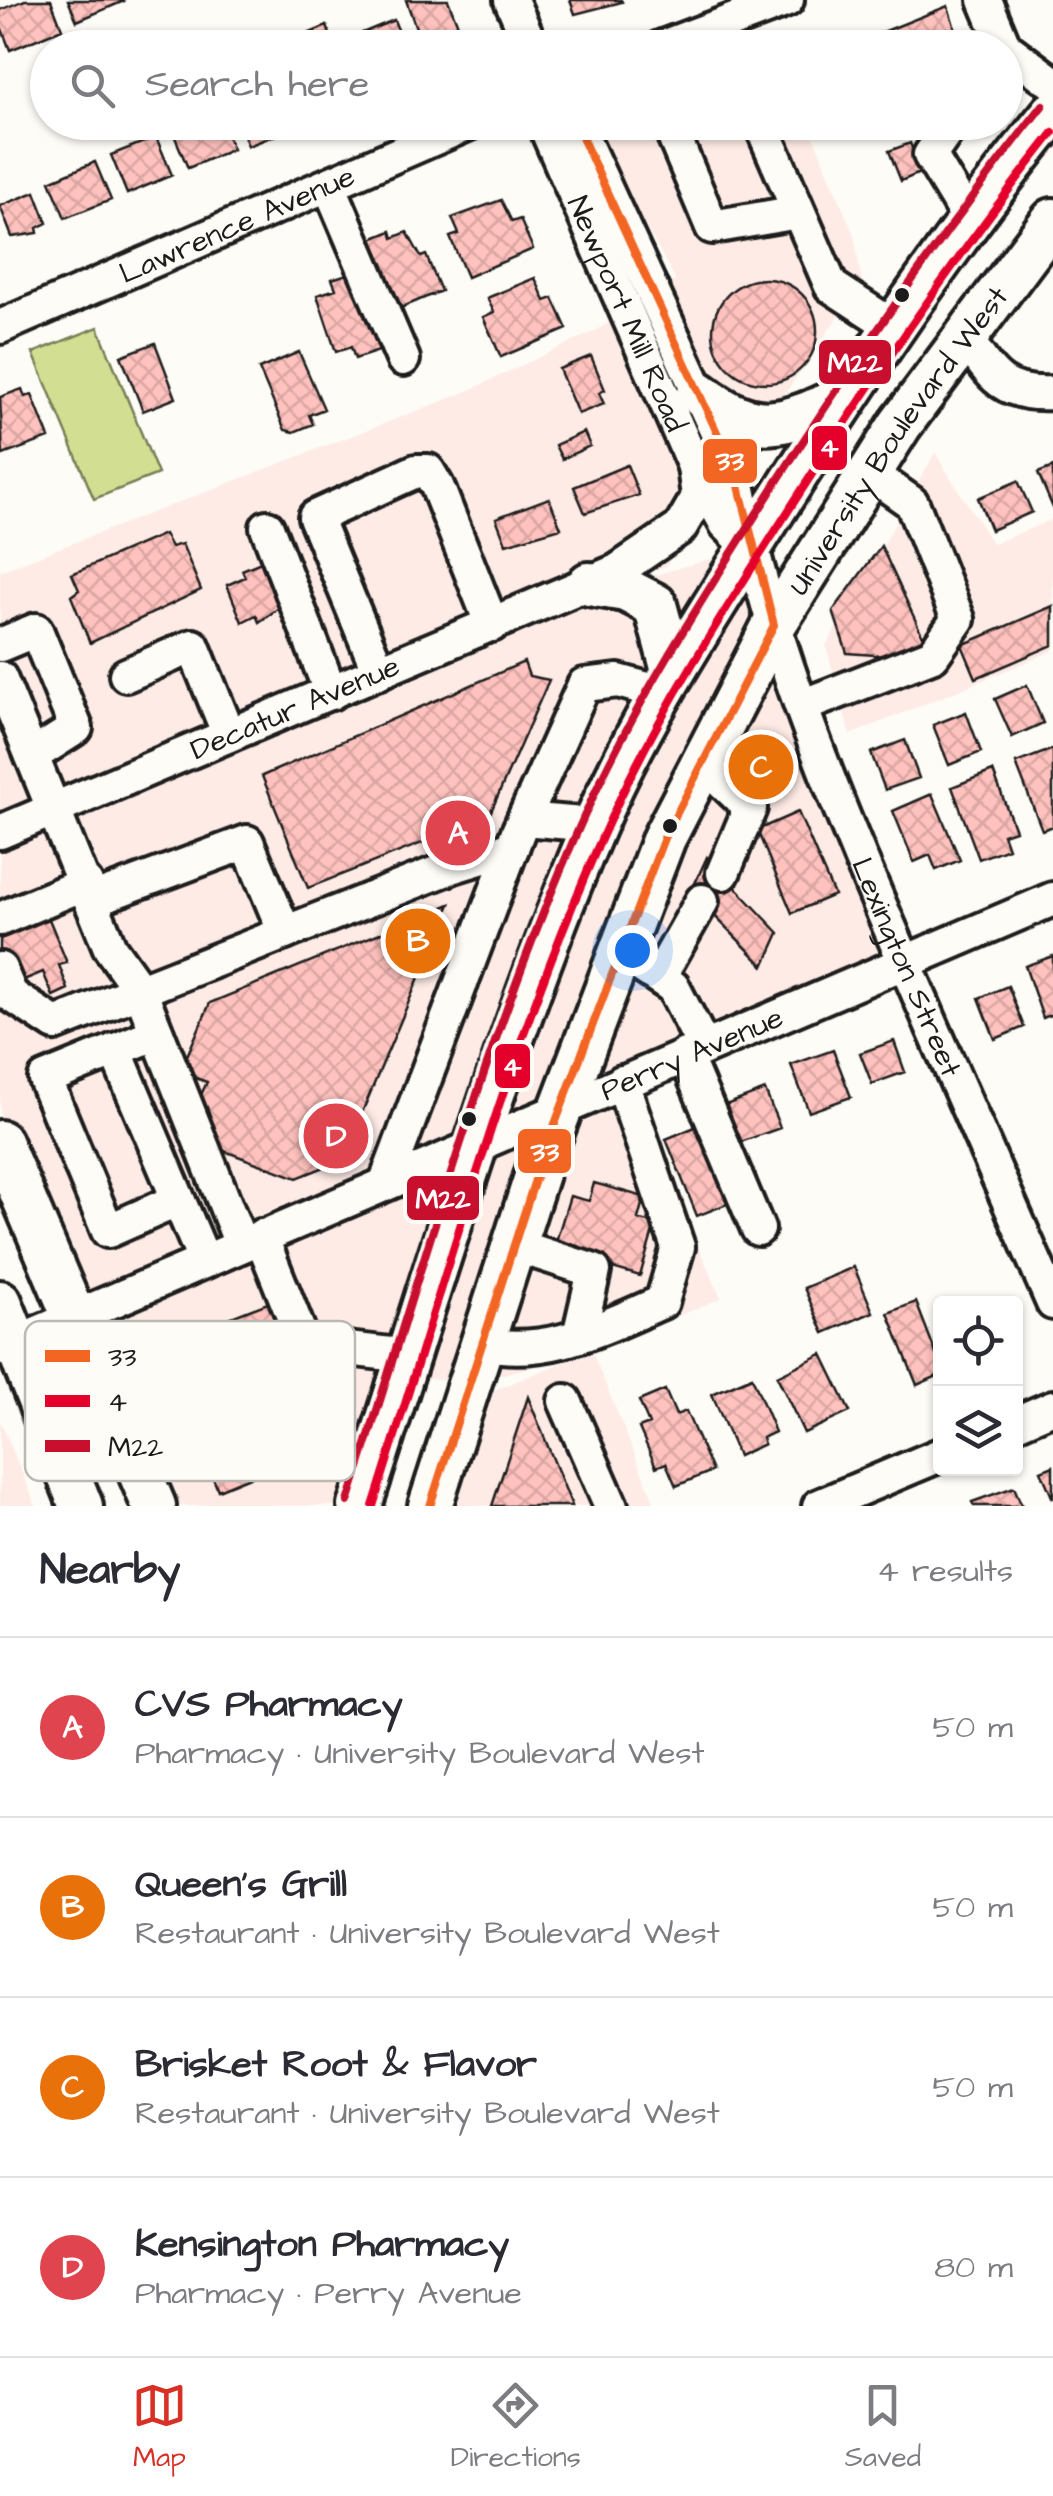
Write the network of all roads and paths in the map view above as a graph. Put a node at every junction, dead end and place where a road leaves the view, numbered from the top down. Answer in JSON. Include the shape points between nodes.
{"nodes":[{"id":1,"x":511,"y":0,"type":"edge"},
{"id":2,"x":787,"y":0,"type":"edge"},
{"id":3,"x":985,"y":0,"type":"edge"},
{"id":4,"x":524,"y":30,"type":"edge"},
{"id":5,"x":734,"y":30,"type":"edge"},
{"id":6,"x":998,"y":30,"type":"edge"},
{"id":7,"x":1023,"y":60,"type":"edge"},
{"id":8,"x":1053,"y":82,"type":"edge"},
{"id":9,"x":1053,"y":114,"type":"edge"},
{"id":10,"x":431,"y":140,"type":"edge"},
{"id":11,"x":551,"y":140,"type":"edge"},
{"id":12,"x":583,"y":140,"type":"edge"},
{"id":13,"x":674,"y":140,"type":"edge"},
{"id":14,"x":768,"y":140,"type":"edge"},
{"id":15,"x":941,"y":140,"type":"edge"},
{"id":16,"x":329,"y":185,"type":"junction"},
{"id":17,"x":798,"y":212,"type":"junction"},
{"id":18,"x":968,"y":218,"type":"junction"},
{"id":19,"x":1053,"y":220,"type":"edge"},
{"id":20,"x":894,"y":327,"type":"junction"},
{"id":21,"x":0,"y":328,"type":"edge"},
{"id":22,"x":965,"y":336,"type":"junction"},
{"id":23,"x":404,"y":359,"type":"dead end"},
{"id":24,"x":699,"y":393,"type":"junction"},
{"id":25,"x":1053,"y":394,"type":"edge"},
{"id":26,"x":848,"y":395,"type":"junction"},
{"id":27,"x":694,"y":466,"type":"junction"},
{"id":28,"x":871,"y":474,"type":"junction"},
{"id":29,"x":267,"y":527,"type":"dead end"},
{"id":30,"x":750,"y":548,"type":"junction"},
{"id":31,"x":589,"y":584,"type":"junction"},
{"id":32,"x":492,"y":625,"type":"junction"},
{"id":33,"x":774,"y":625,"type":"junction"},
{"id":34,"x":0,"y":645,"type":"edge"},
{"id":35,"x":380,"y":672,"type":"junction"},
{"id":36,"x":126,"y":675,"type":"dead end"},
{"id":37,"x":0,"y":678,"type":"edge"},
{"id":38,"x":668,"y":682,"type":"junction"},
{"id":39,"x":331,"y":692,"type":"junction"},
{"id":40,"x":802,"y":706,"type":"junction"},
{"id":41,"x":229,"y":735,"type":"junction"},
{"id":42,"x":32,"y":756,"type":"junction"},
{"id":43,"x":702,"y":762,"type":"junction"},
{"id":44,"x":57,"y":808,"type":"junction"},
{"id":45,"x":594,"y":825,"type":"junction"},
{"id":46,"x":0,"y":832,"type":"edge"},
{"id":47,"x":518,"y":834,"type":"junction"},
{"id":48,"x":723,"y":873,"type":"dead end"},
{"id":49,"x":89,"y":891,"type":"junction"},
{"id":50,"x":1053,"y":899,"type":"edge"},
{"id":51,"x":702,"y":902,"type":"dead end"},
{"id":52,"x":0,"y":919,"type":"edge"},
{"id":53,"x":285,"y":933,"type":"junction"},
{"id":54,"x":620,"y":952,"type":"junction"},
{"id":55,"x":904,"y":961,"type":"junction"},
{"id":56,"x":0,"y":969,"type":"edge"},
{"id":57,"x":659,"y":977,"type":"junction"},
{"id":58,"x":140,"y":990,"type":"junction"},
{"id":59,"x":157,"y":1033,"type":"junction"},
{"id":60,"x":115,"y":1050,"type":"junction"},
{"id":61,"x":694,"y":1051,"type":"junction"},
{"id":62,"x":622,"y":1082,"type":"junction"},
{"id":63,"x":565,"y":1107,"type":"junction"},
{"id":64,"x":0,"y":1142,"type":"edge"},
{"id":65,"x":475,"y":1144,"type":"junction"},
{"id":66,"x":386,"y":1182,"type":"junction"},
{"id":67,"x":178,"y":1200,"type":"junction"},
{"id":68,"x":758,"y":1230,"type":"dead end"},
{"id":69,"x":251,"y":1240,"type":"junction"},
{"id":70,"x":514,"y":1245,"type":"junction"},
{"id":71,"x":204,"y":1260,"type":"junction"},
{"id":72,"x":0,"y":1302,"type":"edge"},
{"id":73,"x":1053,"y":1303,"type":"edge"},
{"id":74,"x":72,"y":1316,"type":"junction"},
{"id":75,"x":61,"y":1321,"type":"edge"},
{"id":76,"x":74,"y":1321,"type":"edge"},
{"id":77,"x":292,"y":1321,"type":"edge"},
{"id":78,"x":579,"y":1336,"type":"junction"},
{"id":79,"x":482,"y":1342,"type":"junction"},
{"id":80,"x":8,"y":1346,"type":"edge"},
{"id":81,"x":355,"y":1350,"type":"edge"},
{"id":82,"x":408,"y":1356,"type":"junction"},
{"id":83,"x":25,"y":1383,"type":"edge"},
{"id":84,"x":565,"y":1401,"type":"dead end"},
{"id":85,"x":1053,"y":1407,"type":"edge"},
{"id":86,"x":1023,"y":1420,"type":"edge"},
{"id":87,"x":933,"y":1458,"type":"edge"},
{"id":88,"x":70,"y":1481,"type":"edge"},
{"id":89,"x":143,"y":1481,"type":"edge"},
{"id":90,"x":81,"y":1506,"type":"edge"},
{"id":91,"x":154,"y":1506,"type":"edge"},
{"id":92,"x":360,"y":1506,"type":"edge"},
{"id":93,"x":430,"y":1506,"type":"edge"},
{"id":94,"x":611,"y":1506,"type":"edge"},
{"id":95,"x":820,"y":1506,"type":"edge"}],
"edges":[{"from":1,"to":4,"type":"street"},
{"from":2,"to":5,"type":"street"},
{"from":3,"to":6,"type":"street"},
{"from":7,"to":8,"type":"street"},
{"from":9,"to":18,"type":"main road","name":"University Boulevard West"},
{"from":10,"to":16,"type":"street","name":"Lawrence Avenue"},
{"from":11,"to":27,"type":"street","name":"Newport Mill Road"},
{"from":12,"to":24,"type":"street","name":"Newport Mill Road"},
{"from":13,"to":17,"type":"street","via":[[712,227]]},
{"from":14,"to":17,"type":"street"},
{"from":15,"to":18,"type":"street","via":[[930,156]]},
{"from":16,"to":21,"type":"street","name":"Lawrence Avenue"},
{"from":16,"to":23,"type":"street"},
{"from":17,"to":20,"type":"street","via":[[831,286]]},
{"from":18,"to":20,"type":"main road","name":"University Boulevard West"},
{"from":19,"to":22,"type":"main road","name":"University Boulevard West"},
{"from":20,"to":26,"type":"main road","name":"University Boulevard West"},
{"from":22,"to":25,"type":"street","via":[[988,373],[1017,393]]},
{"from":22,"to":28,"type":"main road","name":"University Boulevard West"},
{"from":24,"to":26,"type":"main road","via":[[729,416],[754,424],[790,422]]},
{"from":24,"to":30,"type":"street","name":"Newport Mill Road","via":[[736,474]]},
{"from":26,"to":30,"type":"main road","name":"University Boulevard West"},
{"from":27,"to":30,"type":"street","name":"Newport Mill Road","via":[[726,524]]},
{"from":27,"to":31,"type":"street","name":"Decatur Avenue","via":[[698,497],[680,528]]},
{"from":28,"to":33,"type":"main road","name":"University Boulevard West"},
{"from":28,"to":40,"type":"street","via":[[912,503],[958,619],[933,655]]},
{"from":29,"to":39,"type":"street"},
{"from":30,"to":33,"type":"street","name":"Newport Mill Road"},
{"from":30,"to":38,"type":"main road","name":"University Boulevard West"},
{"from":31,"to":32,"type":"street","name":"Decatur Avenue"},
{"from":31,"to":38,"type":"main road","via":[[626,590],[655,606]]},
{"from":32,"to":35,"type":"street","name":"Decatur Avenue"},
{"from":32,"to":35,"type":"street","via":[[437,486],[428,472],[416,471],[315,517]]},
{"from":33,"to":40,"type":"street","name":"Lexington Street"},
{"from":33,"to":43,"type":"main road","name":"University Boulevard West"},
{"from":34,"to":42,"type":"street","via":[[36,630],[76,728]]},
{"from":35,"to":39,"type":"street","name":"Decatur Avenue"},
{"from":36,"to":41,"type":"street","via":[[193,646]]},
{"from":37,"to":42,"type":"street"},
{"from":38,"to":45,"type":"main road","name":"University Boulevard West"},
{"from":38,"to":47,"type":"street","via":[[584,685]]},
{"from":39,"to":41,"type":"street","name":"Decatur Avenue"},
{"from":40,"to":55,"type":"street","name":"Lexington Street"},
{"from":41,"to":44,"type":"street","name":"Decatur Avenue"},
{"from":42,"to":44,"type":"street"},
{"from":43,"to":48,"type":"street","via":[[750,808]]},
{"from":43,"to":54,"type":"main road","name":"University Boulevard West"},
{"from":44,"to":46,"type":"street","name":"Decatur Avenue"},
{"from":44,"to":49,"type":"street"},
{"from":45,"to":47,"type":"street"},
{"from":45,"to":65,"type":"main road","name":"University Boulevard West"},
{"from":47,"to":53,"type":"street"},
{"from":47,"to":66,"type":"street"},
{"from":49,"to":52,"type":"street"},
{"from":49,"to":53,"type":"street","via":[[248,842]]},
{"from":49,"to":58,"type":"street","via":[[110,948]]},
{"from":50,"to":55,"type":"street","name":"Perry Avenue"},
{"from":51,"to":57,"type":"street"},
{"from":53,"to":58,"type":"street"},
{"from":54,"to":57,"type":"street"},
{"from":54,"to":63,"type":"main road","name":"University Boulevard West"},
{"from":55,"to":61,"type":"street","name":"Perry Avenue"},
{"from":55,"to":73,"type":"street","name":"Lexington Street"},
{"from":56,"to":58,"type":"street","via":[[11,995],[54,1024]]},
{"from":57,"to":61,"type":"street","via":[[673,987]]},
{"from":58,"to":59,"type":"street"},
{"from":59,"to":60,"type":"street"},
{"from":59,"to":69,"type":"street"},
{"from":60,"to":67,"type":"street"},
{"from":60,"to":67,"type":"street","via":[[44,1078],[108,1231]]},
{"from":61,"to":62,"type":"street","name":"Perry Avenue"},
{"from":61,"to":68,"type":"street"},
{"from":62,"to":63,"type":"street","name":"Perry Avenue"},
{"from":62,"to":78,"type":"street","via":[[678,1247],[662,1302]]},
{"from":63,"to":65,"type":"street","name":"Perry Avenue"},
{"from":63,"to":70,"type":"main road","name":"University Boulevard West"},
{"from":64,"to":74,"type":"main road"},
{"from":65,"to":66,"type":"street","name":"Perry Avenue"},
{"from":65,"to":82,"type":"main road","name":"University Boulevard West"},
{"from":66,"to":69,"type":"street","name":"Perry Avenue"},
{"from":67,"to":71,"type":"street"},
{"from":69,"to":71,"type":"street","name":"Perry Avenue"},
{"from":69,"to":77,"type":"street"},
{"from":70,"to":78,"type":"street","via":[[594,1271]]},
{"from":70,"to":79,"type":"main road","name":"University Boulevard West"},
{"from":71,"to":74,"type":"street","name":"Perry Avenue"},
{"from":72,"to":80,"type":"main road"},
{"from":74,"to":75,"type":"street","name":"Perry Avenue"},
{"from":74,"to":76,"type":"main road"},
{"from":78,"to":79,"type":"street","via":[[511,1349]]},
{"from":79,"to":93,"type":"main road","name":"University Boulevard West"},
{"from":80,"to":83,"type":"main road"},
{"from":81,"to":82,"type":"street"},
{"from":82,"to":92,"type":"main road","name":"University Boulevard West"},
{"from":84,"to":94,"type":"street"},
{"from":85,"to":86,"type":"street"},
{"from":87,"to":95,"type":"street"},
{"from":88,"to":90,"type":"main road"},
{"from":89,"to":91,"type":"main road"}]}
